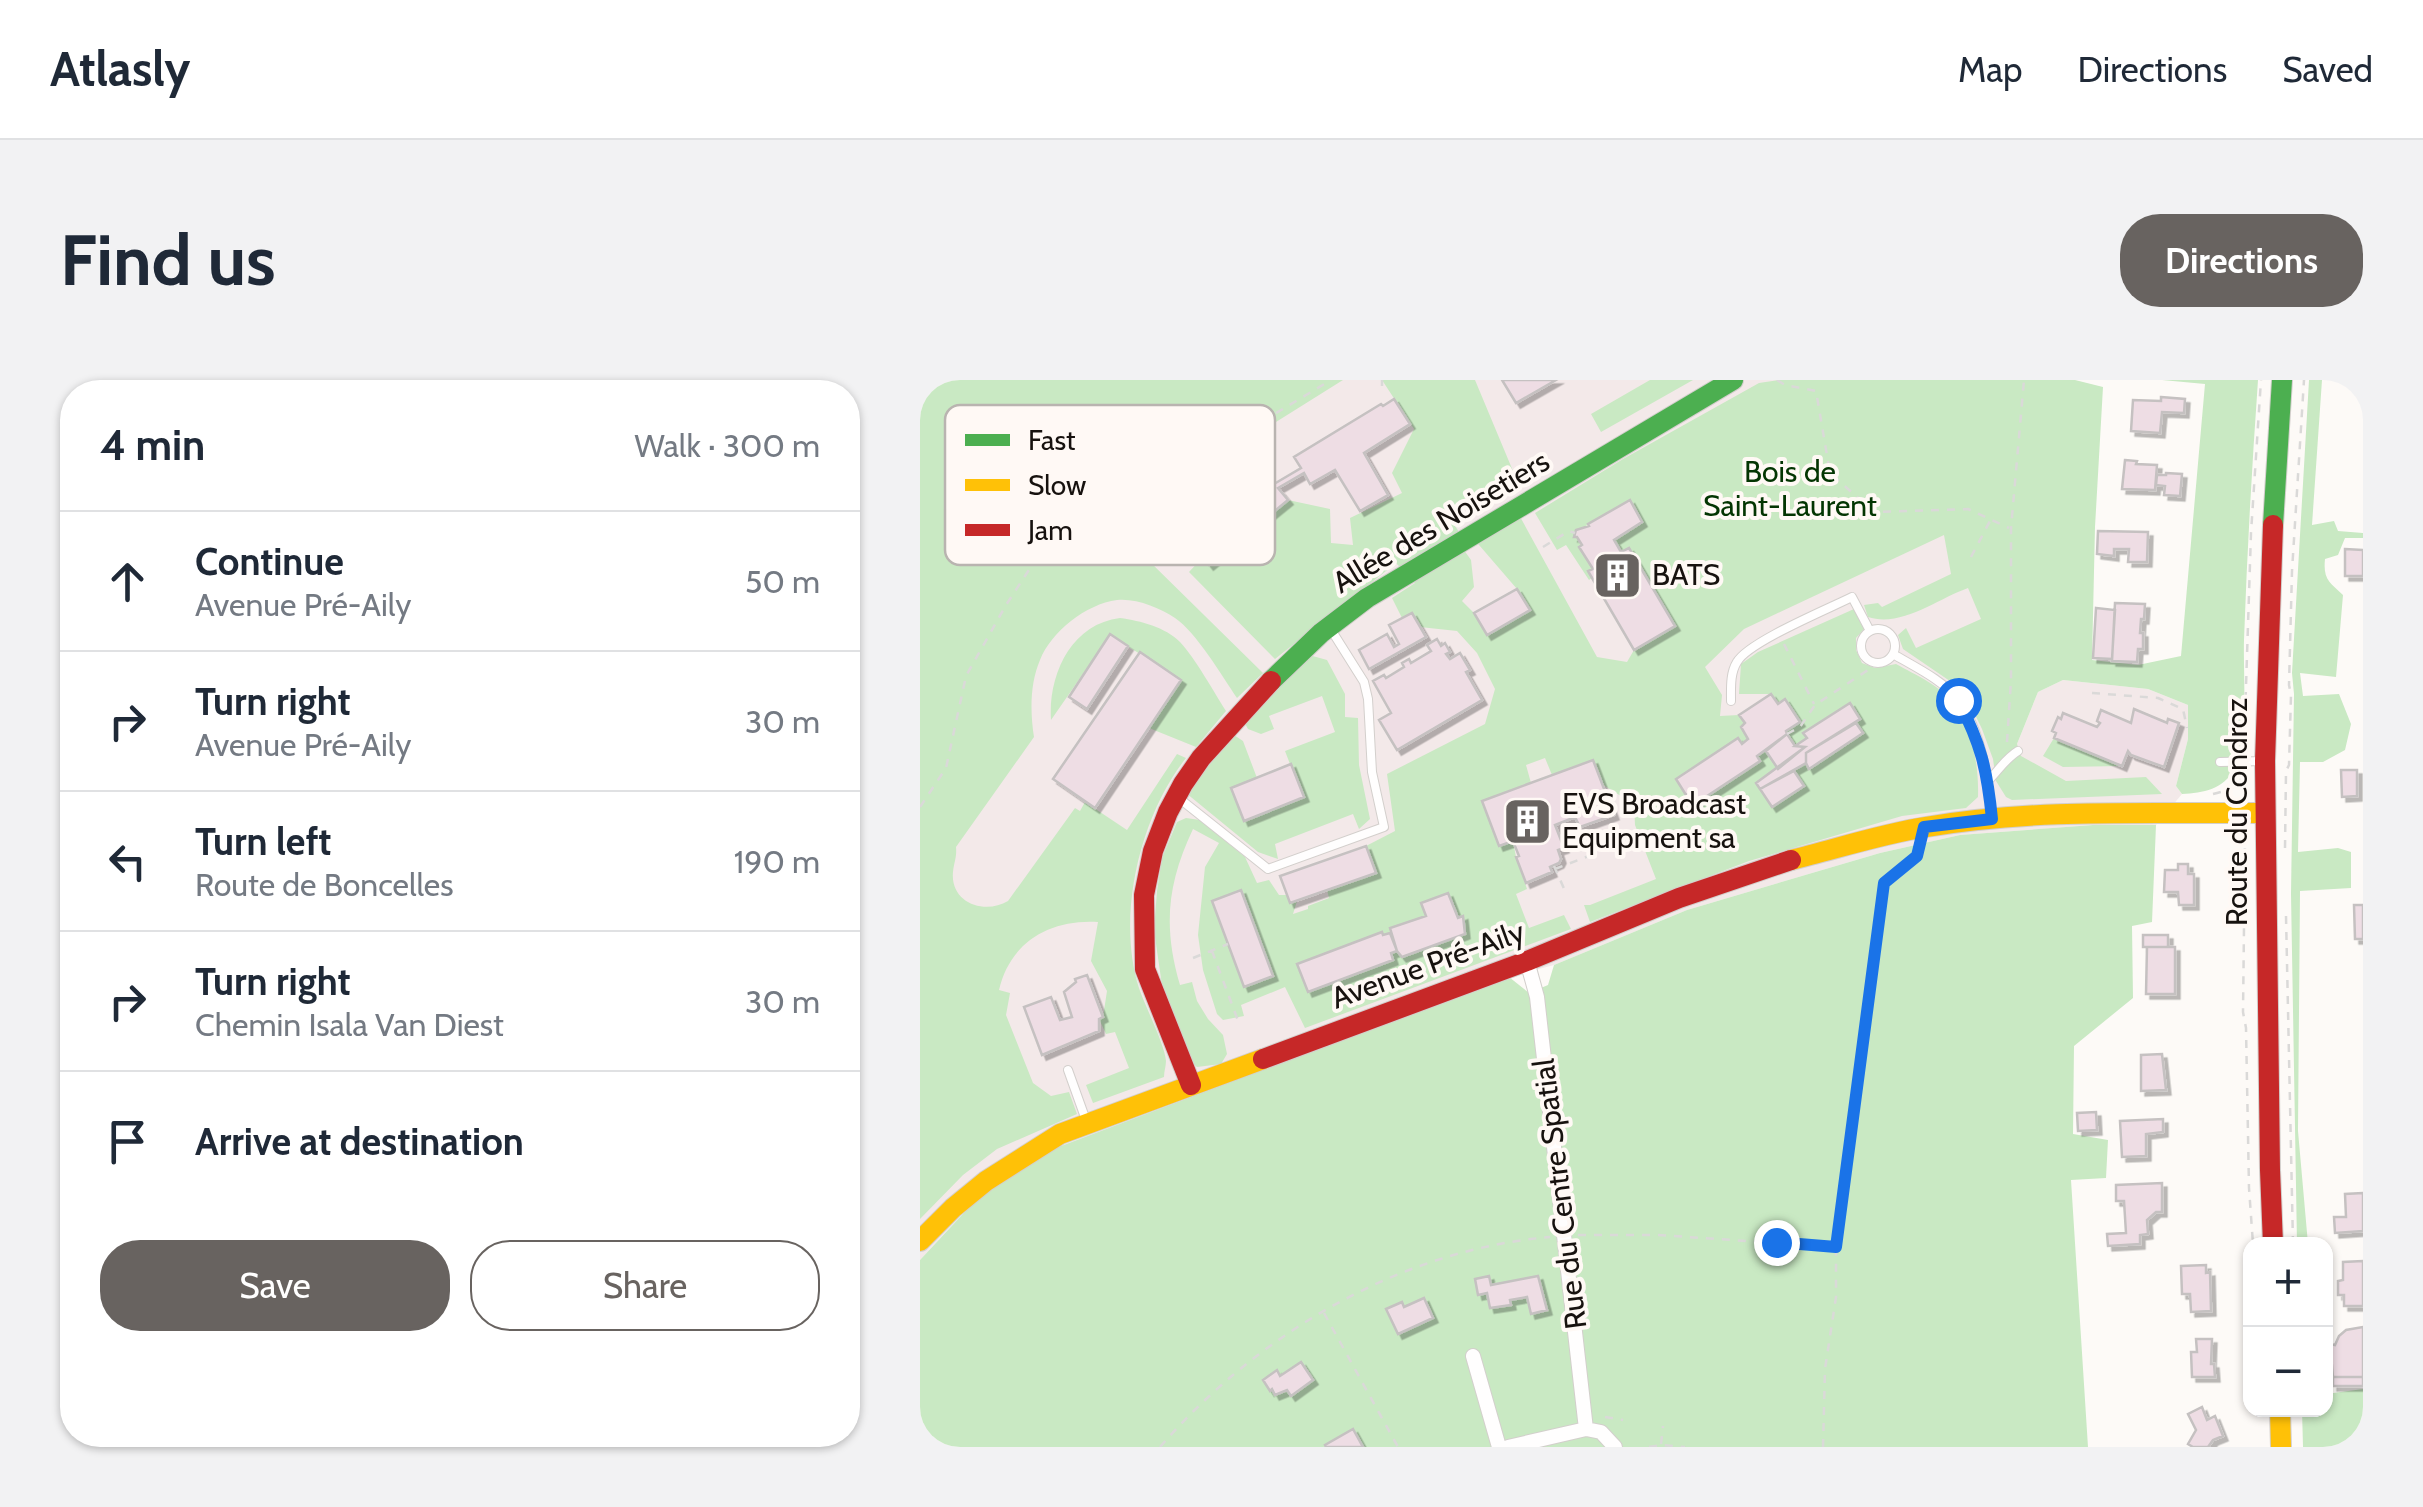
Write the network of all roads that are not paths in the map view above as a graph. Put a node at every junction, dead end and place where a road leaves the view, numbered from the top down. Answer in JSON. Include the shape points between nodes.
{"nodes":[{"id":1,"x":1733,"y":380,"type":"edge"},
{"id":2,"x":2282,"y":380,"type":"edge"},
{"id":3,"x":1330,"y":627,"type":"junction"},
{"id":4,"x":1870,"y":631,"type":"junction"},
{"id":5,"x":1893,"y":654,"type":"junction"},
{"id":6,"x":1731,"y":701,"type":"dead end"},
{"id":7,"x":2018,"y":752,"type":"dead end"},
{"id":8,"x":2220,"y":762,"type":"dead end"},
{"id":9,"x":2254,"y":762,"type":"junction"},
{"id":10,"x":1988,"y":781,"type":"junction"},
{"id":11,"x":1176,"y":796,"type":"junction"},
{"id":12,"x":2265,"y":812,"type":"junction"},
{"id":13,"x":1992,"y":819,"type":"junction"},
{"id":14,"x":1527,"y":961,"type":"junction"},
{"id":15,"x":1068,"y":1070,"type":"dead end"},
{"id":16,"x":1191,"y":1085,"type":"junction"},
{"id":17,"x":1087,"y":1124,"type":"junction"},
{"id":18,"x":2273,"y":1237,"type":"edge"},
{"id":19,"x":920,"y":1241,"type":"edge"},
{"id":20,"x":1473,"y":1356,"type":"dead end"},
{"id":21,"x":2280,"y":1417,"type":"edge"},
{"id":22,"x":1586,"y":1429,"type":"junction"},
{"id":23,"x":1499,"y":1447,"type":"edge"},
{"id":24,"x":1508,"y":1447,"type":"edge"},
{"id":25,"x":1615,"y":1447,"type":"edge"},
{"id":26,"x":2281,"y":1447,"type":"edge"}],
"edges":[{"from":1,"to":3,"type":"street","name":"Allée des Noisetiers","via":[[1426,561]]},
{"from":2,"to":9,"type":"street","name":"Route du Condroz"},
{"from":3,"to":11,"type":"street","name":"Allée des Noisetiers","via":[[1237,717]]},
{"from":3,"to":11,"type":"lane","via":[[1364,682],[1384,827],[1268,869]]},
{"from":4,"to":5,"type":"lane","via":[[1888,632]]},
{"from":4,"to":5,"type":"lane","via":[[1863,654],[1871,662]]},
{"from":4,"to":6,"type":"lane","via":[[1852,598],[1756,644],[1737,660]]},
{"from":5,"to":10,"type":"lane","via":[[1958,700]]},
{"from":7,"to":10,"type":"lane"},
{"from":8,"to":9,"type":"lane"},
{"from":9,"to":12,"type":"street","name":"Route du Condroz"},
{"from":10,"to":13,"type":"lane"},
{"from":11,"to":16,"type":"street","name":"Allée des Noisetiers","via":[[1144,895],[1145,970]]},
{"from":12,"to":13,"type":"street","name":"Avenue Pré-Aily"},
{"from":12,"to":18,"type":"street","name":"Route du Condroz"},
{"from":13,"to":14,"type":"street","name":"Avenue Pré-Aily","via":[[1924,827],[1773,864]]},
{"from":14,"to":16,"type":"street","name":"Avenue Pré-Aily"},
{"from":14,"to":22,"type":"street","name":"Rue du Centre Spatial","via":[[1537,997]]},
{"from":15,"to":17,"type":"lane"},
{"from":16,"to":17,"type":"street","name":"Avenue Pré-Aily"},
{"from":17,"to":19,"type":"street","name":"Avenue Pré-Aily","via":[[1001,1168]]},
{"from":20,"to":23,"type":"street"},
{"from":21,"to":26,"type":"street"},
{"from":22,"to":24,"type":"street"},
{"from":22,"to":25,"type":"street","via":[[1601,1432]]}]}
